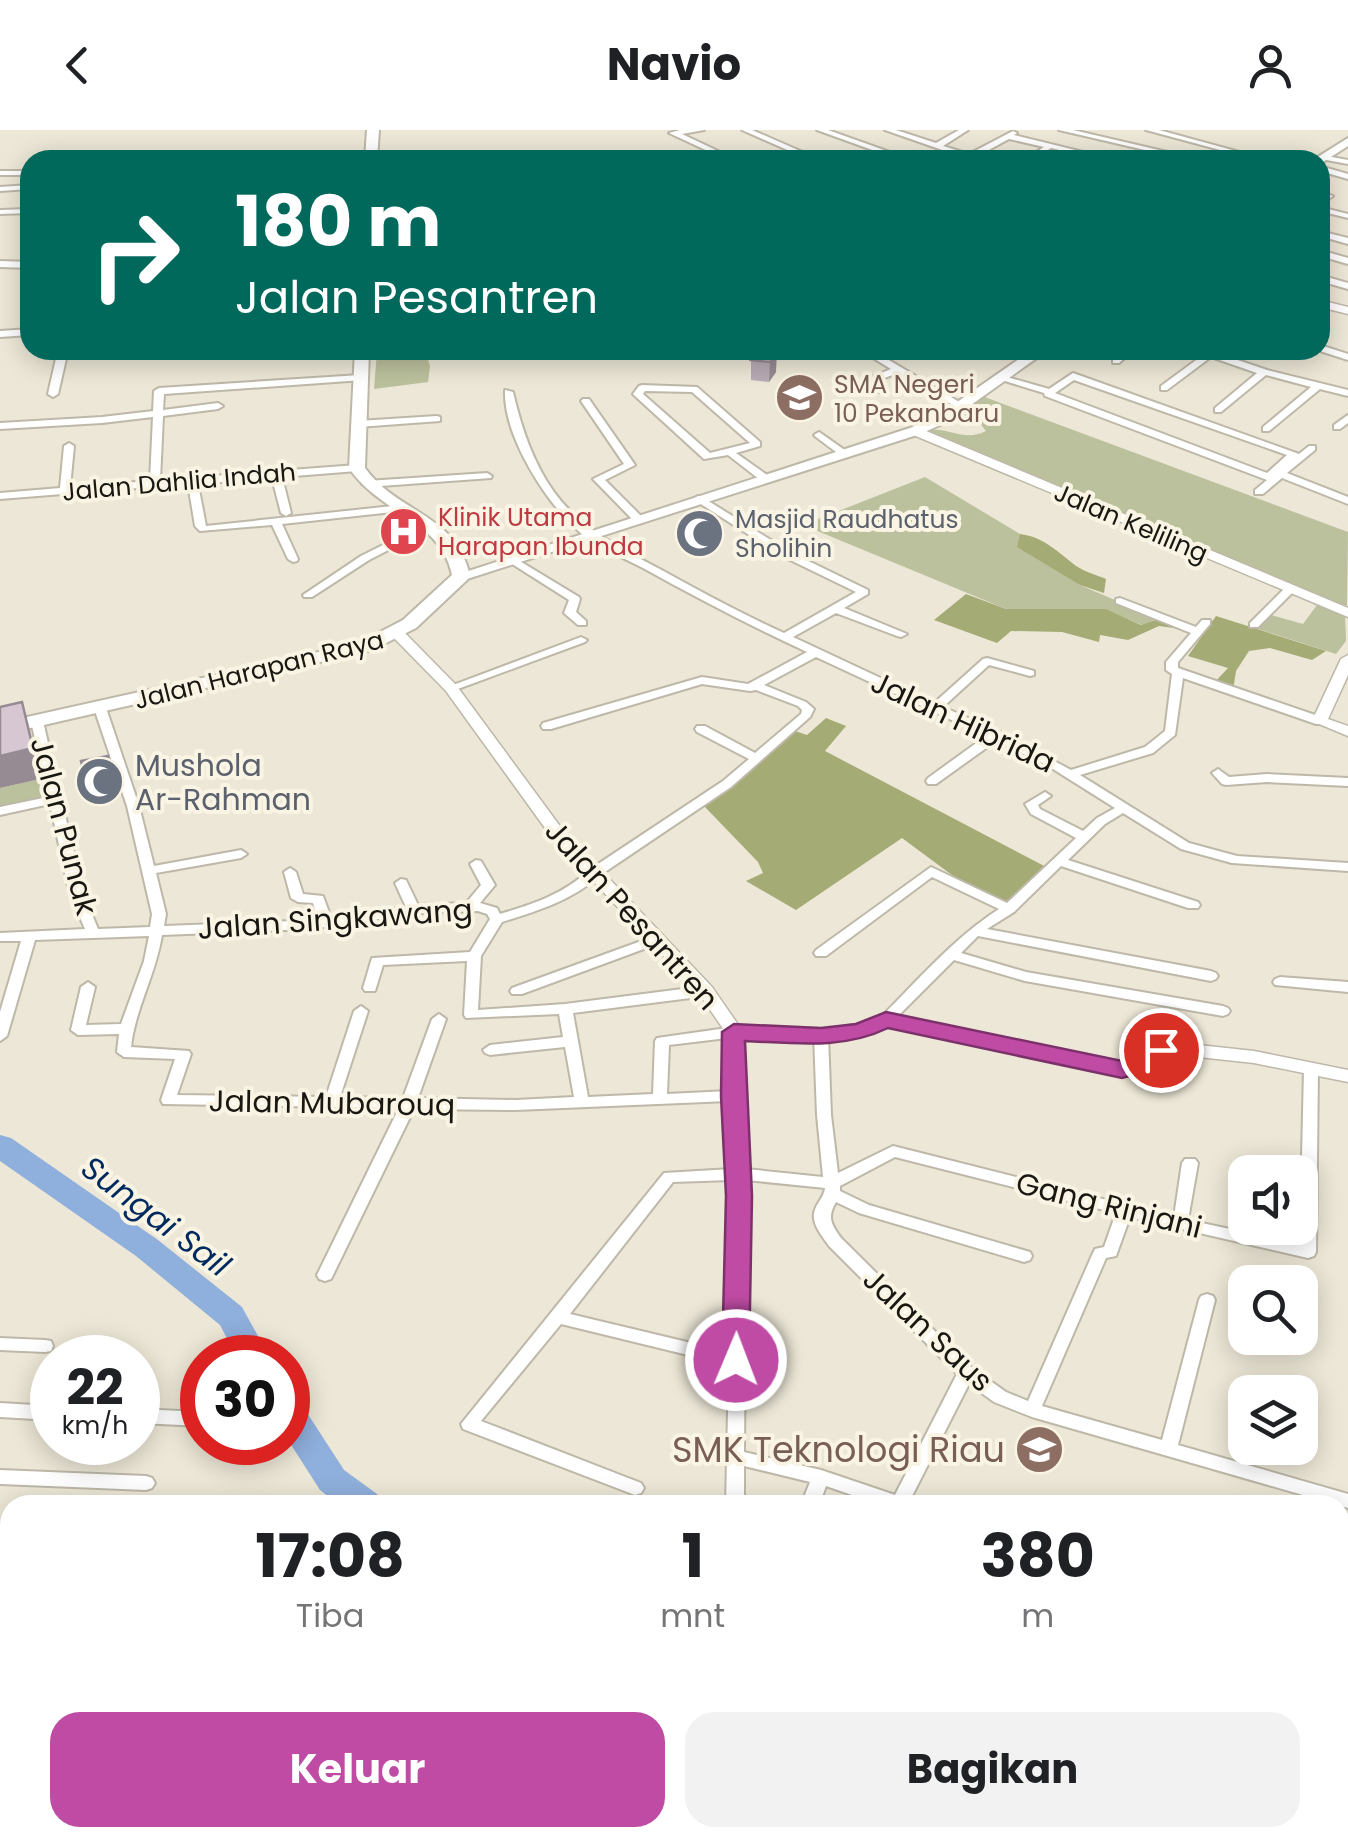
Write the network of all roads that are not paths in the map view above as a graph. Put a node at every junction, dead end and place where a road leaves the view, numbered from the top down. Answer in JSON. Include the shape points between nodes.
{"nodes":[{"id":1,"x":700,"y":130,"type":"edge"},
{"id":2,"x":746,"y":130,"type":"edge"},
{"id":3,"x":822,"y":130,"type":"edge"},
{"id":4,"x":889,"y":130,"type":"edge"},
{"id":5,"x":917,"y":130,"type":"edge"},
{"id":6,"x":964,"y":130,"type":"edge"},
{"id":7,"x":1018,"y":130,"type":"edge"},
{"id":8,"x":1064,"y":130,"type":"edge"},
{"id":9,"x":1150,"y":130,"type":"edge"},
{"id":10,"x":672,"y":132,"type":"edge"},
{"id":11,"x":906,"y":136,"type":"junction"},
{"id":12,"x":1007,"y":136,"type":"junction"},
{"id":13,"x":1209,"y":144,"type":"junction"},
{"id":14,"x":937,"y":146,"type":"junction"},
{"id":15,"x":1050,"y":146,"type":"junction"},
{"id":16,"x":711,"y":150,"type":"edge"},
{"id":17,"x":793,"y":150,"type":"edge"},
{"id":18,"x":879,"y":150,"type":"edge"},
{"id":19,"x":948,"y":150,"type":"edge"},
{"id":20,"x":987,"y":150,"type":"edge"},
{"id":21,"x":1044,"y":150,"type":"edge"},
{"id":22,"x":1063,"y":150,"type":"edge"},
{"id":23,"x":1149,"y":150,"type":"edge"},
{"id":24,"x":1200,"y":150,"type":"edge"},
{"id":25,"x":1225,"y":150,"type":"edge"},
{"id":26,"x":3,"y":334,"type":"edge"},
{"id":27,"x":0,"y":351,"type":"edge"},
{"id":28,"x":60,"y":360,"type":"edge"},
{"id":29,"x":361,"y":360,"type":"edge"},
{"id":30,"x":882,"y":360,"type":"edge"},
{"id":31,"x":1026,"y":360,"type":"edge"},
{"id":32,"x":1195,"y":360,"type":"edge"},
{"id":33,"x":1228,"y":360,"type":"edge"},
{"id":34,"x":898,"y":370,"type":"junction"},
{"id":35,"x":1264,"y":372,"type":"junction"},
{"id":36,"x":360,"y":378,"type":"junction"},
{"id":37,"x":1000,"y":378,"type":"junction"},
{"id":38,"x":1319,"y":385,"type":"junction"},
{"id":39,"x":1164,"y":388,"type":"dead end"},
{"id":40,"x":882,"y":390,"type":"dead end"},
{"id":41,"x":508,"y":392,"type":"dead end"},
{"id":42,"x":1048,"y":392,"type":"junction"},
{"id":43,"x":1348,"y":393,"type":"edge"},
{"id":44,"x":52,"y":394,"type":"dead end"},
{"id":45,"x":586,"y":400,"type":"dead end"},
{"id":46,"x":103,"y":406,"type":"dead end"},
{"id":47,"x":218,"y":406,"type":"dead end"},
{"id":48,"x":961,"y":406,"type":"junction"},
{"id":49,"x":1218,"y":410,"type":"dead end"},
{"id":50,"x":158,"y":414,"type":"junction"},
{"id":51,"x":1348,"y":418,"type":"edge"},
{"id":52,"x":437,"y":419,"type":"dead end"},
{"id":53,"x":102,"y":420,"type":"junction"},
{"id":54,"x":358,"y":424,"type":"junction"},
{"id":55,"x":0,"y":426,"type":"edge"},
{"id":56,"x":1338,"y":427,"type":"dead end"},
{"id":57,"x":1266,"y":429,"type":"dead end"},
{"id":58,"x":915,"y":431,"type":"junction"},
{"id":59,"x":819,"y":434,"type":"dead end"},
{"id":60,"x":69,"y":446,"type":"dead end"},
{"id":61,"x":1312,"y":448,"type":"dead end"},
{"id":62,"x":842,"y":453,"type":"junction"},
{"id":63,"x":732,"y":454,"type":"junction"},
{"id":64,"x":357,"y":468,"type":"junction"},
{"id":65,"x":276,"y":474,"type":"junction"},
{"id":66,"x":1276,"y":474,"type":"junction"},
{"id":67,"x":487,"y":476,"type":"dead end"},
{"id":68,"x":763,"y":477,"type":"junction"},
{"id":69,"x":192,"y":480,"type":"junction"},
{"id":70,"x":155,"y":484,"type":"junction"},
{"id":71,"x":367,"y":484,"type":"junction"},
{"id":72,"x":65,"y":492,"type":"junction"},
{"id":73,"x":1259,"y":492,"type":"dead end"},
{"id":74,"x":2,"y":496,"type":"edge"},
{"id":75,"x":698,"y":499,"type":"junction"},
{"id":76,"x":1348,"y":501,"type":"edge"},
{"id":77,"x":402,"y":508,"type":"junction"},
{"id":78,"x":0,"y":512,"type":"edge"},
{"id":79,"x":286,"y":514,"type":"dead end"},
{"id":80,"x":636,"y":518,"type":"junction"},
{"id":81,"x":276,"y":522,"type":"junction"},
{"id":82,"x":428,"y":526,"type":"junction"},
{"id":83,"x":588,"y":534,"type":"junction"},
{"id":84,"x":293,"y":559,"type":"dead end"},
{"id":85,"x":513,"y":560,"type":"junction"},
{"id":86,"x":461,"y":576,"type":"junction"},
{"id":87,"x":1288,"y":591,"type":"junction"},
{"id":88,"x":308,"y":595,"type":"dead end"},
{"id":89,"x":1120,"y":601,"type":"dead end"},
{"id":90,"x":838,"y":610,"type":"junction"},
{"id":91,"x":1348,"y":613,"type":"edge"},
{"id":92,"x":582,"y":623,"type":"dead end"},
{"id":93,"x":1254,"y":625,"type":"dead end"},
{"id":94,"x":399,"y":634,"type":"junction"},
{"id":95,"x":902,"y":634,"type":"dead end"},
{"id":96,"x":784,"y":638,"type":"junction"},
{"id":97,"x":581,"y":640,"type":"dead end"},
{"id":98,"x":814,"y":653,"type":"junction"},
{"id":99,"x":1348,"y":659,"type":"edge"},
{"id":100,"x":1178,"y":672,"type":"junction"},
{"id":101,"x":1030,"y":674,"type":"dead end"},
{"id":102,"x":754,"y":685,"type":"junction"},
{"id":103,"x":451,"y":688,"type":"junction"},
{"id":104,"x":936,"y":707,"type":"junction"},
{"id":105,"x":100,"y":708,"type":"junction"},
{"id":106,"x":37,"y":721,"type":"junction"},
{"id":107,"x":1320,"y":721,"type":"junction"},
{"id":108,"x":547,"y":726,"type":"dead end"},
{"id":109,"x":0,"y":729,"type":"edge"},
{"id":110,"x":701,"y":729,"type":"dead end"},
{"id":111,"x":1348,"y":731,"type":"edge"},
{"id":112,"x":996,"y":734,"type":"junction"},
{"id":113,"x":758,"y":759,"type":"junction"},
{"id":114,"x":1218,"y":773,"type":"dead end"},
{"id":115,"x":1070,"y":774,"type":"junction"},
{"id":116,"x":932,"y":781,"type":"dead end"},
{"id":117,"x":1348,"y":782,"type":"edge"},
{"id":118,"x":1044,"y":796,"type":"dead end"},
{"id":119,"x":58,"y":799,"type":"junction"},
{"id":120,"x":1123,"y":808,"type":"junction"},
{"id":121,"x":0,"y":811,"type":"edge"},
{"id":122,"x":1085,"y":837,"type":"junction"},
{"id":123,"x":241,"y":854,"type":"dead end"},
{"id":124,"x":1062,"y":862,"type":"junction"},
{"id":125,"x":476,"y":864,"type":"dead end"},
{"id":126,"x":1348,"y":867,"type":"edge"},
{"id":127,"x":146,"y":871,"type":"junction"},
{"id":128,"x":290,"y":872,"type":"dead end"},
{"id":129,"x":594,"y":874,"type":"junction"},
{"id":130,"x":401,"y":883,"type":"dead end"},
{"id":131,"x":1192,"y":906,"type":"dead end"},
{"id":132,"x":469,"y":908,"type":"junction"},
{"id":133,"x":1008,"y":909,"type":"junction"},
{"id":134,"x":414,"y":910,"type":"junction"},
{"id":135,"x":498,"y":919,"type":"junction"},
{"id":136,"x":326,"y":923,"type":"junction"},
{"id":137,"x":159,"y":929,"type":"junction"},
{"id":138,"x":975,"y":931,"type":"junction"},
{"id":139,"x":92,"y":932,"type":"junction"},
{"id":140,"x":0,"y":937,"type":"edge"},
{"id":141,"x":29,"y":937,"type":"junction"},
{"id":142,"x":655,"y":940,"type":"junction"},
{"id":143,"x":821,"y":954,"type":"dead end"},
{"id":144,"x":951,"y":954,"type":"junction"},
{"id":145,"x":474,"y":956,"type":"junction"},
{"id":146,"x":1211,"y":976,"type":"dead end"},
{"id":147,"x":1280,"y":982,"type":"dead end"},
{"id":148,"x":88,"y":986,"type":"dead end"},
{"id":149,"x":1348,"y":987,"type":"edge"},
{"id":150,"x":370,"y":988,"type":"dead end"},
{"id":151,"x":517,"y":991,"type":"dead end"},
{"id":152,"x":706,"y":991,"type":"junction"},
{"id":153,"x":8,"y":992,"type":"edge"},
{"id":154,"x":565,"y":1009,"type":"junction"},
{"id":155,"x":1223,"y":1010,"type":"dead end"},
{"id":156,"x":361,"y":1011,"type":"dead end"},
{"id":157,"x":439,"y":1019,"type":"dead end"},
{"id":158,"x":886,"y":1020,"type":"junction"},
{"id":159,"x":126,"y":1030,"type":"junction"},
{"id":160,"x":734,"y":1032,"type":"junction"},
{"id":161,"x":0,"y":1036,"type":"edge"},
{"id":162,"x":821,"y":1036,"type":"junction"},
{"id":163,"x":571,"y":1041,"type":"junction"},
{"id":164,"x":490,"y":1050,"type":"dead end"},
{"id":165,"x":1312,"y":1069,"type":"junction"},
{"id":166,"x":1348,"y":1076,"type":"edge"},
{"id":167,"x":733,"y":1096,"type":"junction"},
{"id":168,"x":660,"y":1099,"type":"junction"},
{"id":169,"x":582,"y":1102,"type":"junction"},
{"id":170,"x":330,"y":1103,"type":"junction"},
{"id":171,"x":408,"y":1105,"type":"junction"},
{"id":172,"x":1310,"y":1155,"type":"edge"},
{"id":173,"x":1190,"y":1163,"type":"dead end"},
{"id":174,"x":737,"y":1174,"type":"junction"},
{"id":175,"x":832,"y":1189,"type":"junction"},
{"id":176,"x":1125,"y":1210,"type":"junction"},
{"id":177,"x":1180,"y":1224,"type":"junction"},
{"id":178,"x":1228,"y":1230,"type":"edge"},
{"id":179,"x":1024,"y":1256,"type":"dead end"},
{"id":180,"x":325,"y":1275,"type":"dead end"},
{"id":181,"x":1207,"y":1300,"type":"dead end"},
{"id":182,"x":558,"y":1317,"type":"junction"},
{"id":183,"x":0,"y":1344,"type":"edge"},
{"id":184,"x":30,"y":1345,"type":"edge"},
{"id":185,"x":736,"y":1360,"type":"junction"},
{"id":186,"x":966,"y":1373,"type":"junction"},
{"id":187,"x":0,"y":1410,"type":"edge"},
{"id":188,"x":1032,"y":1410,"type":"junction"},
{"id":189,"x":30,"y":1411,"type":"edge"},
{"id":190,"x":1168,"y":1449,"type":"junction"},
{"id":191,"x":735,"y":1456,"type":"junction"},
{"id":192,"x":0,"y":1477,"type":"edge"},
{"id":193,"x":821,"y":1477,"type":"junction"},
{"id":194,"x":146,"y":1484,"type":"dead end"},
{"id":195,"x":635,"y":1488,"type":"dead end"},
{"id":196,"x":735,"y":1495,"type":"edge"},
{"id":197,"x":814,"y":1495,"type":"edge"},
{"id":198,"x":872,"y":1495,"type":"edge"},
{"id":199,"x":905,"y":1495,"type":"edge"},
{"id":200,"x":1330,"y":1495,"type":"edge"}],
"edges":[{"from":1,"to":10,"type":"street"},
{"from":2,"to":17,"type":"street"},
{"from":3,"to":18,"type":"street"},
{"from":4,"to":11,"type":"street"},
{"from":5,"to":11,"type":"street"},
{"from":6,"to":14,"type":"street"},
{"from":7,"to":12,"type":"street"},
{"from":8,"to":23,"type":"street"},
{"from":9,"to":13,"type":"street"},
{"from":10,"to":16,"type":"street"},
{"from":11,"to":14,"type":"street"},
{"from":12,"to":15,"type":"street"},
{"from":12,"to":20,"type":"street"},
{"from":13,"to":24,"type":"street"},
{"from":13,"to":25,"type":"street"},
{"from":14,"to":19,"type":"street"},
{"from":15,"to":21,"type":"street"},
{"from":15,"to":22,"type":"street"},
{"from":26,"to":27,"type":"street"},
{"from":28,"to":44,"type":"street"},
{"from":29,"to":36,"type":"main road"},
{"from":30,"to":34,"type":"street"},
{"from":31,"to":37,"type":"main road"},
{"from":32,"to":39,"type":"street"},
{"from":33,"to":35,"type":"street"},
{"from":34,"to":40,"type":"street","via":[[870,380]]},
{"from":34,"to":48,"type":"street"},
{"from":35,"to":38,"type":"street"},
{"from":35,"to":49,"type":"street"},
{"from":36,"to":50,"type":"street","via":[[162,390]]},
{"from":36,"to":54,"type":"main road"},
{"from":37,"to":42,"type":"street"},
{"from":37,"to":48,"type":"main road"},
{"from":38,"to":43,"type":"street"},
{"from":38,"to":57,"type":"street"},
{"from":41,"to":83,"type":"street","name":"Jalan Hibrida","via":[[537,473]]},
{"from":42,"to":66,"type":"street","via":[[1268,477]]},
{"from":42,"to":66,"type":"street","via":[[1080,376],[1294,454]]},
{"from":45,"to":80,"type":"street","via":[[630,465],[598,479]]},
{"from":46,"to":53,"type":"street"},
{"from":47,"to":50,"type":"street"},
{"from":48,"to":58,"type":"main road"},
{"from":50,"to":53,"type":"street"},
{"from":50,"to":70,"type":"street"},
{"from":51,"to":56,"type":"street"},
{"from":52,"to":54,"type":"street"},
{"from":53,"to":55,"type":"street"},
{"from":54,"to":64,"type":"main road"},
{"from":58,"to":62,"type":"main road"},
{"from":58,"to":87,"type":"street","name":"Jalan Keliling"},
{"from":59,"to":62,"type":"street"},
{"from":60,"to":72,"type":"street"},
{"from":61,"to":66,"type":"street"},
{"from":62,"to":68,"type":"main road"},
{"from":63,"to":63,"type":"street","via":[[757,443],[694,389],[638,392],[708,457]]},
{"from":63,"to":68,"type":"street"},
{"from":64,"to":65,"type":"street","name":"Jalan Dahlia Indah"},
{"from":64,"to":71,"type":"main road"},
{"from":65,"to":69,"type":"street","name":"Jalan Dahlia Indah"},
{"from":65,"to":79,"type":"street"},
{"from":66,"to":73,"type":"street"},
{"from":66,"to":76,"type":"street"},
{"from":67,"to":71,"type":"street"},
{"from":68,"to":75,"type":"main road"},
{"from":69,"to":70,"type":"street","name":"Jalan Dahlia Indah"},
{"from":69,"to":81,"type":"street","via":[[202,528]]},
{"from":70,"to":72,"type":"street","name":"Jalan Dahlia Indah"},
{"from":71,"to":77,"type":"main road"},
{"from":72,"to":74,"type":"street","name":"Jalan Dahlia Indah"},
{"from":74,"to":78,"type":"street"},
{"from":75,"to":80,"type":"main road"},
{"from":75,"to":90,"type":"street","via":[[864,592]]},
{"from":77,"to":81,"type":"street"},
{"from":77,"to":82,"type":"main road"},
{"from":80,"to":83,"type":"main road"},
{"from":81,"to":84,"type":"street"},
{"from":82,"to":86,"type":"main road","via":[[452,545]]},
{"from":82,"to":88,"type":"street"},
{"from":83,"to":85,"type":"main road"},
{"from":83,"to":96,"type":"street","name":"Jalan Hibrida"},
{"from":85,"to":86,"type":"main road"},
{"from":85,"to":92,"type":"street","via":[[575,599],[570,613]]},
{"from":86,"to":94,"type":"main road","name":"Jalan Harapan Raya"},
{"from":87,"to":91,"type":"street","name":"Jalan Keliling"},
{"from":87,"to":93,"type":"street"},
{"from":89,"to":100,"type":"street","via":[[1201,626],[1170,665]]},
{"from":90,"to":95,"type":"street"},
{"from":90,"to":96,"type":"street"},
{"from":94,"to":103,"type":"street","name":"Jalan Pesantren"},
{"from":94,"to":105,"type":"main road","name":"Jalan Harapan Raya","via":[[345,653]]},
{"from":96,"to":98,"type":"street","name":"Jalan Hibrida"},
{"from":97,"to":103,"type":"street"},
{"from":98,"to":102,"type":"street"},
{"from":98,"to":104,"type":"street","name":"Jalan Hibrida"},
{"from":99,"to":107,"type":"street"},
{"from":100,"to":107,"type":"street"},
{"from":100,"to":115,"type":"street","via":[[1172,732],[1150,750]]},
{"from":101,"to":104,"type":"street","via":[[987,661]]},
{"from":102,"to":108,"type":"street","via":[[702,680]]},
{"from":102,"to":113,"type":"street","name":"Jalan Singkawang","via":[[808,710]]},
{"from":103,"to":129,"type":"street","name":"Jalan Pesantren","via":[[509,772]]},
{"from":104,"to":112,"type":"street","name":"Jalan Hibrida"},
{"from":105,"to":106,"type":"main road","name":"Jalan Harapan Raya"},
{"from":105,"to":127,"type":"street","via":[[133,806]]},
{"from":106,"to":109,"type":"main road","name":"Jalan Harapan Raya"},
{"from":106,"to":119,"type":"street","name":"Jalan Punak"},
{"from":107,"to":111,"type":"street"},
{"from":110,"to":113,"type":"street"},
{"from":112,"to":115,"type":"street","name":"Jalan Hibrida"},
{"from":112,"to":116,"type":"street"},
{"from":113,"to":129,"type":"street","name":"Jalan Singkawang"},
{"from":114,"to":117,"type":"street","via":[[1226,781]]},
{"from":115,"to":120,"type":"street","name":"Jalan Hibrida"},
{"from":118,"to":122,"type":"street","via":[[1032,804],[1035,811]]},
{"from":119,"to":121,"type":"street"},
{"from":119,"to":139,"type":"street","name":"Jalan Punak","via":[[77,895]]},
{"from":120,"to":122,"type":"street"},
{"from":120,"to":126,"type":"street","name":"Jalan Hibrida","via":[[1184,846],[1216,857]]},
{"from":122,"to":124,"type":"street"},
{"from":123,"to":127,"type":"street"},
{"from":124,"to":131,"type":"street"},
{"from":124,"to":133,"type":"street"},
{"from":125,"to":132,"type":"street","via":[[488,885]]},
{"from":127,"to":137,"type":"street"},
{"from":128,"to":136,"type":"street","via":[[298,898],[318,899]]},
{"from":129,"to":135,"type":"street","name":"Jalan Singkawang","via":[[572,891]]},
{"from":129,"to":142,"type":"street","name":"Jalan Pesantren"},
{"from":130,"to":134,"type":"street"},
{"from":132,"to":134,"type":"street","name":"Jalan Singkawang"},
{"from":132,"to":135,"type":"street","name":"Jalan Singkawang","via":[[486,908]]},
{"from":133,"to":138,"type":"street"},
{"from":133,"to":143,"type":"street","via":[[931,871]]},
{"from":134,"to":136,"type":"street","name":"Jalan Singkawang"},
{"from":135,"to":145,"type":"street"},
{"from":136,"to":137,"type":"street","name":"Jalan Singkawang"},
{"from":137,"to":139,"type":"street","name":"Jalan Singkawang"},
{"from":137,"to":159,"type":"street"},
{"from":138,"to":144,"type":"street"},
{"from":138,"to":146,"type":"street"},
{"from":139,"to":141,"type":"street","name":"Jalan Singkawang"},
{"from":140,"to":141,"type":"street","name":"Jalan Singkawang"},
{"from":141,"to":153,"type":"street"},
{"from":142,"to":151,"type":"street"},
{"from":142,"to":152,"type":"street","name":"Jalan Pesantren"},
{"from":144,"to":155,"type":"street","via":[[1025,976]]},
{"from":144,"to":158,"type":"street"},
{"from":145,"to":150,"type":"street","via":[[378,960]]},
{"from":145,"to":154,"type":"street","via":[[471,1015]]},
{"from":147,"to":149,"type":"street"},
{"from":148,"to":159,"type":"street","via":[[78,1030]]},
{"from":152,"to":154,"type":"street"},
{"from":152,"to":160,"type":"street","name":"Jalan Pesantren"},
{"from":153,"to":161,"type":"street"},
{"from":154,"to":163,"type":"street"},
{"from":156,"to":170,"type":"street"},
{"from":157,"to":171,"type":"street"},
{"from":158,"to":162,"type":"street","name":"Jalan Pesantren","via":[[861,1032]]},
{"from":158,"to":165,"type":"street","name":"Jalan Pesantren","via":[[1122,1069],[1168,1049]]},
{"from":159,"to":170,"type":"street","name":"Jalan Mubarouq","via":[[124,1052],[184,1054],[168,1100]]},
{"from":160,"to":162,"type":"street","name":"Jalan Pesantren"},
{"from":160,"to":167,"type":"street"},
{"from":160,"to":168,"type":"street","via":[[662,1041]]},
{"from":162,"to":175,"type":"street","name":"Jalan Saus"},
{"from":163,"to":164,"type":"street"},
{"from":163,"to":169,"type":"street"},
{"from":165,"to":166,"type":"street","name":"Jalan Pesantren"},
{"from":165,"to":172,"type":"street","name":"Gang Rinjani"},
{"from":167,"to":168,"type":"street","name":"Jalan Mubarouq"},
{"from":167,"to":174,"type":"street"},
{"from":168,"to":169,"type":"street","name":"Jalan Mubarouq"},
{"from":169,"to":171,"type":"street","name":"Jalan Mubarouq"},
{"from":170,"to":171,"type":"street","name":"Jalan Mubarouq"},
{"from":171,"to":180,"type":"street"},
{"from":173,"to":177,"type":"street"},
{"from":174,"to":175,"type":"street"},
{"from":174,"to":182,"type":"street","via":[[669,1176]]},
{"from":174,"to":185,"type":"street"},
{"from":175,"to":176,"type":"street","name":"Gang Rinjani","via":[[893,1151]]},
{"from":175,"to":179,"type":"street","via":[[864,1208]]},
{"from":175,"to":186,"type":"street","name":"Jalan Saus","via":[[822,1213],[828,1233]]},
{"from":176,"to":177,"type":"street","name":"Gang Rinjani"},
{"from":176,"to":188,"type":"street"},
{"from":177,"to":178,"type":"street","name":"Gang Rinjani"},
{"from":181,"to":190,"type":"street"},
{"from":182,"to":185,"type":"street"},
{"from":182,"to":195,"type":"street","via":[[469,1424]]},
{"from":183,"to":184,"type":"street"},
{"from":185,"to":191,"type":"street"},
{"from":186,"to":188,"type":"street","name":"Jalan Saus"},
{"from":186,"to":199,"type":"street"},
{"from":187,"to":189,"type":"street"},
{"from":188,"to":190,"type":"street","name":"Jalan Saus"},
{"from":190,"to":200,"type":"street","name":"Jalan Saus"},
{"from":191,"to":193,"type":"street"},
{"from":191,"to":196,"type":"street"},
{"from":192,"to":194,"type":"street"},
{"from":193,"to":197,"type":"street"},
{"from":193,"to":198,"type":"street"}]}
